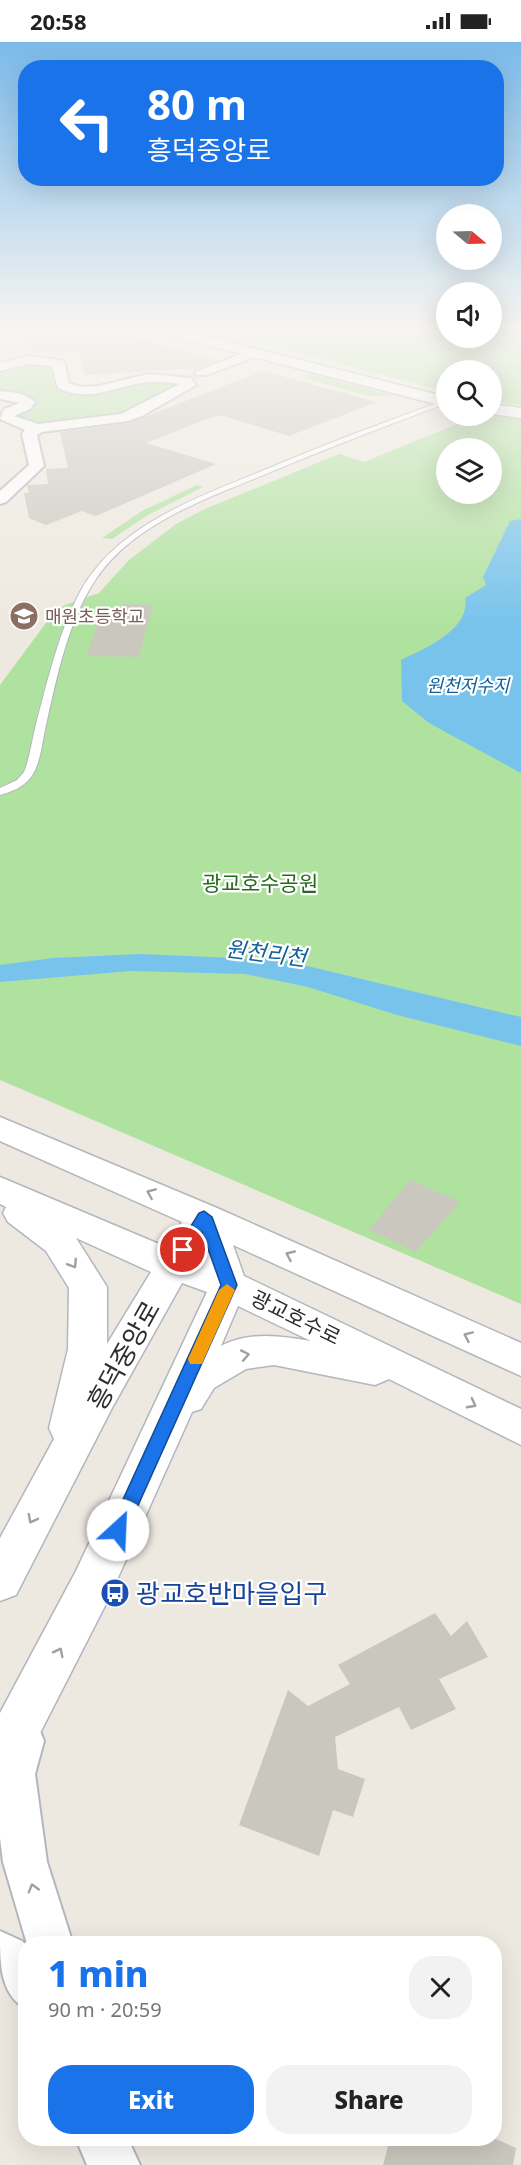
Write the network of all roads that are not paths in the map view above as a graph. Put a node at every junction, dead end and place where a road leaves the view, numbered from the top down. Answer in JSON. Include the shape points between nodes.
{"nodes":[{"id":1,"x":38,"y":428,"type":"edge"},
{"id":2,"x":376,"y":428,"type":"edge"},
{"id":3,"x":0,"y":499,"type":"edge"},
{"id":4,"x":0,"y":792,"type":"edge"},
{"id":5,"x":0,"y":1128,"type":"edge"},
{"id":6,"x":0,"y":1190,"type":"edge"},
{"id":7,"x":0,"y":1198,"type":"edge"},
{"id":8,"x":204,"y":1217,"type":"junction"},
{"id":9,"x":173,"y":1266,"type":"junction"},
{"id":10,"x":229,"y":1285,"type":"junction"},
{"id":11,"x":521,"y":1360,"type":"edge"},
{"id":12,"x":424,"y":1378,"type":"junction"},
{"id":13,"x":521,"y":1428,"type":"edge"},
{"id":14,"x":161,"y":1436,"type":"junction"},
{"id":15,"x":60,"y":1468,"type":"junction"},
{"id":16,"x":0,"y":1581,"type":"edge"},
{"id":17,"x":33,"y":1704,"type":"junction"},
{"id":18,"x":0,"y":1761,"type":"edge"},
{"id":19,"x":48,"y":1936,"type":"edge"},
{"id":20,"x":0,"y":1954,"type":"edge"},
{"id":21,"x":18,"y":1974,"type":"edge"},
{"id":22,"x":104,"y":2146,"type":"edge"},
{"id":23,"x":109,"y":2146,"type":"edge"},
{"id":24,"x":114,"y":2165,"type":"edge"}],
"edges":[{"from":1,"to":3,"type":"street","via":[[29,434],[37,466]]},
{"from":2,"to":4,"type":"lane","via":[[182,506],[121,549],[94,577],[81,598],[52,681],[29,772],[16,785]]},
{"from":8,"to":5,"type":"street","one_way":true},
{"from":6,"to":9,"type":"street","name":"광교호수로"},
{"from":7,"to":15,"type":"street","one_way":true,"via":[[59,1242],[88,1287],[88,1349]]},
{"from":8,"to":9,"type":"street","name":"흥덕중앙로"},
{"from":8,"to":10,"type":"street"},
{"from":11,"to":8,"type":"street","one_way":true},
{"from":9,"to":10,"type":"street","name":"광교호수로"},
{"from":9,"to":15,"type":"street","name":"흥덕중앙로"},
{"from":10,"to":12,"type":"street","name":"광교호수로"},
{"from":10,"to":14,"type":"street"},
{"from":12,"to":13,"type":"street","name":"광교호수로","one_way":true},
{"from":14,"to":12,"type":"street","one_way":true,"via":[[200,1377],[238,1355],[274,1350]]},
{"from":17,"to":14,"type":"street","one_way":true},
{"from":15,"to":16,"type":"street","name":"흥덕중앙로","one_way":true},
{"from":17,"to":18,"type":"street"},
{"from":19,"to":17,"type":"street","one_way":true,"via":[[25,1862],[14,1774]]},
{"from":20,"to":21,"type":"street"},
{"from":22,"to":24,"type":"street"},
{"from":23,"to":24,"type":"street"}]}
